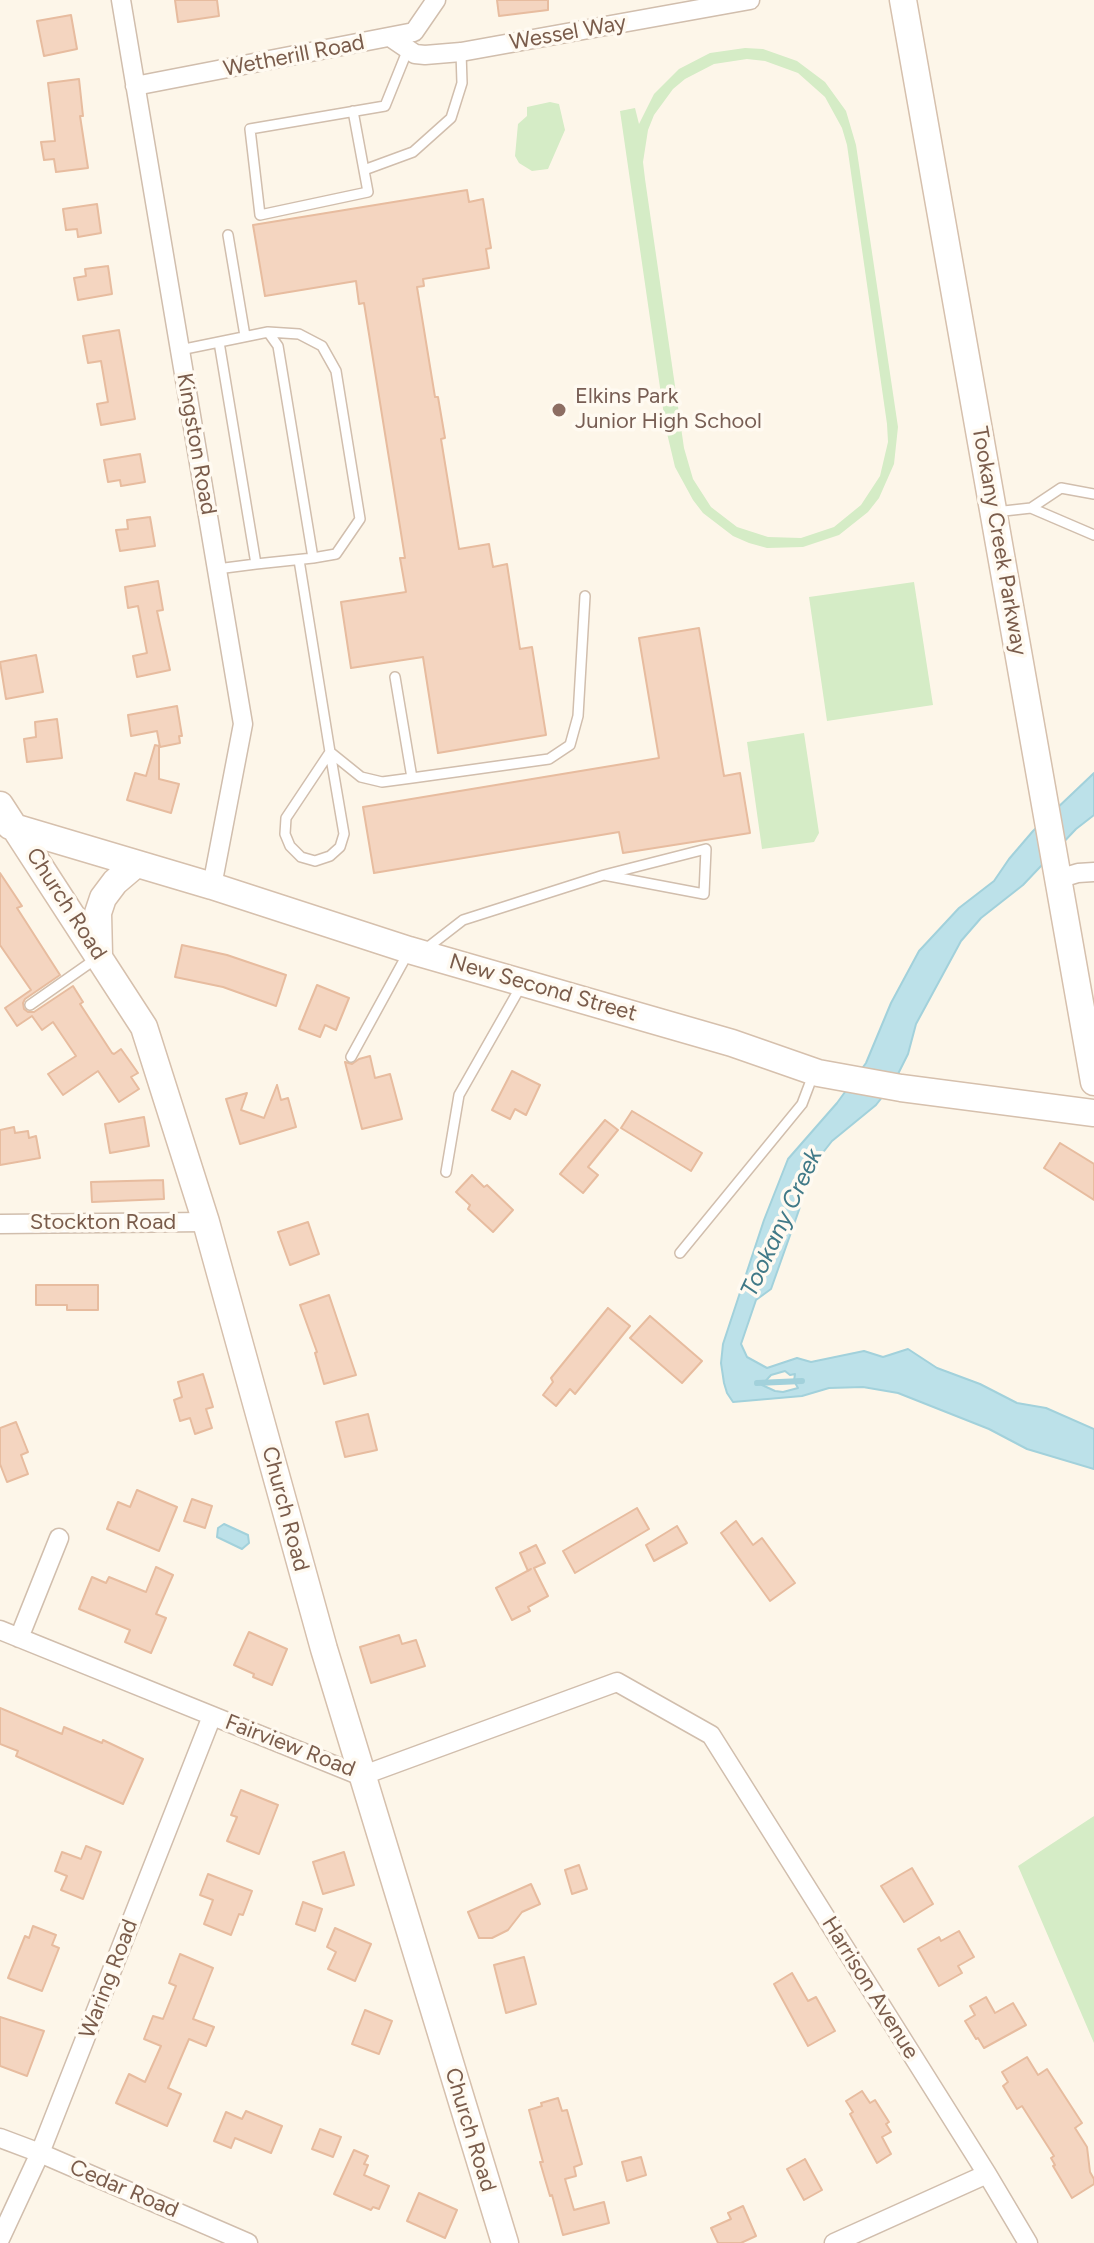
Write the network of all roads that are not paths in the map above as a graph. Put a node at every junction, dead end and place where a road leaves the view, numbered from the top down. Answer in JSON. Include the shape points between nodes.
{"nodes":[{"id":1,"x":121,"y":0,"type":"edge"},
{"id":2,"x":436,"y":0,"type":"edge"},
{"id":3,"x":750,"y":0,"type":"edge"},
{"id":4,"x":903,"y":0,"type":"edge"},
{"id":5,"x":390,"y":37,"type":"junction"},
{"id":6,"x":408,"y":49,"type":"junction"},
{"id":7,"x":461,"y":52,"type":"junction"},
{"id":8,"x":135,"y":86,"type":"junction"},
{"id":9,"x":353,"y":111,"type":"junction"},
{"id":10,"x":364,"y":170,"type":"junction"},
{"id":11,"x":228,"y":235,"type":"dead end"},
{"id":12,"x":268,"y":332,"type":"junction"},
{"id":13,"x":245,"y":336,"type":"junction"},
{"id":14,"x":219,"y":342,"type":"junction"},
{"id":15,"x":180,"y":350,"type":"junction"},
{"id":16,"x":1094,"y":494,"type":"edge"},
{"id":17,"x":1031,"y":508,"type":"junction"},
{"id":18,"x":995,"y":512,"type":"junction"},
{"id":19,"x":1094,"y":535,"type":"edge"},
{"id":20,"x":313,"y":558,"type":"junction"},
{"id":21,"x":299,"y":560,"type":"junction"},
{"id":22,"x":256,"y":564,"type":"junction"},
{"id":23,"x":217,"y":569,"type":"junction"},
{"id":24,"x":585,"y":596,"type":"dead end"},
{"id":25,"x":395,"y":677,"type":"dead end"},
{"id":26,"x":330,"y":752,"type":"junction"},
{"id":27,"x":412,"y":778,"type":"junction"},
{"id":28,"x":5,"y":818,"type":"edge"},
{"id":29,"x":135,"y":865,"type":"junction"},
{"id":30,"x":1056,"y":872,"type":"junction"},
{"id":31,"x":1094,"y":872,"type":"edge"},
{"id":32,"x":604,"y":875,"type":"junction"},
{"id":33,"x":212,"y":886,"type":"junction"},
{"id":34,"x":415,"y":951,"type":"junction"},
{"id":35,"x":99,"y":956,"type":"junction"},
{"id":36,"x":522,"y":983,"type":"junction"},
{"id":37,"x":30,"y":1005,"type":"dead end"},
{"id":38,"x":351,"y":1057,"type":"dead end"},
{"id":39,"x":816,"y":1072,"type":"junction"},
{"id":40,"x":1094,"y":1082,"type":"edge"},
{"id":41,"x":1094,"y":1113,"type":"edge"},
{"id":42,"x":446,"y":1172,"type":"dead end"},
{"id":43,"x":206,"y":1222,"type":"junction"},
{"id":44,"x":0,"y":1224,"type":"edge"},
{"id":45,"x":680,"y":1253,"type":"dead end"},
{"id":46,"x":59,"y":1538,"type":"dead end"},
{"id":47,"x":0,"y":1630,"type":"edge"},
{"id":48,"x":19,"y":1638,"type":"junction"},
{"id":49,"x":212,"y":1716,"type":"junction"},
{"id":50,"x":711,"y":1735,"type":"joint"},
{"id":51,"x":361,"y":1776,"type":"junction"},
{"id":52,"x":0,"y":2138,"type":"edge"},
{"id":53,"x":40,"y":2153,"type":"junction"},
{"id":54,"x":987,"y":2174,"type":"junction"},
{"id":55,"x":0,"y":2239,"type":"edge"},
{"id":56,"x":248,"y":2243,"type":"edge"},
{"id":57,"x":505,"y":2243,"type":"edge"},
{"id":58,"x":834,"y":2243,"type":"edge"},
{"id":59,"x":1028,"y":2243,"type":"edge"}],
"edges":[{"from":1,"to":8,"type":"street","name":"Kingston Road"},
{"from":2,"to":5,"type":"street","name":"Wetherill Road","via":[[414,32]]},
{"from":3,"to":7,"type":"street","name":"Wessel Way"},
{"from":4,"to":18,"type":"street","name":"Tookany Creek Parkway"},
{"from":5,"to":6,"type":"street","name":"Wessel Way"},
{"from":5,"to":8,"type":"street","name":"Wetherill Road"},
{"from":6,"to":7,"type":"street","name":"Wessel Way","via":[[425,55]]},
{"from":6,"to":9,"type":"lane","via":[[385,106]]},
{"from":7,"to":10,"type":"lane","via":[[462,83],[451,118],[413,152]]},
{"from":8,"to":15,"type":"street","name":"Kingston Road"},
{"from":9,"to":10,"type":"lane"},
{"from":9,"to":10,"type":"lane","via":[[250,129],[260,215],[368,192]]},
{"from":11,"to":13,"type":"lane"},
{"from":12,"to":13,"type":"lane"},
{"from":12,"to":20,"type":"lane","via":[[278,346]]},
{"from":12,"to":20,"type":"lane","via":[[299,334],[322,346],[336,371],[360,519],[336,554]]},
{"from":13,"to":14,"type":"lane"},
{"from":14,"to":15,"type":"lane"},
{"from":14,"to":22,"type":"lane"},
{"from":15,"to":23,"type":"street","name":"Kingston Road"},
{"from":16,"to":17,"type":"lane","via":[[1061,488]]},
{"from":17,"to":18,"type":"lane"},
{"from":17,"to":19,"type":"lane"},
{"from":18,"to":30,"type":"street","name":"Tookany Creek Parkway"},
{"from":20,"to":21,"type":"lane"},
{"from":21,"to":22,"type":"lane"},
{"from":21,"to":26,"type":"lane"},
{"from":22,"to":23,"type":"lane"},
{"from":23,"to":33,"type":"street","name":"Kingston Road","via":[[243,724]]},
{"from":24,"to":27,"type":"lane","via":[[578,716],[570,745],[549,759]]},
{"from":25,"to":27,"type":"lane"},
{"from":26,"to":26,"type":"lane","via":[[286,818],[290,846],[315,861],[340,847],[344,834]]},
{"from":26,"to":27,"type":"lane","via":[[361,777],[382,782]]},
{"from":28,"to":29,"type":"street","name":"New Second Street"},
{"from":28,"to":35,"type":"street","name":"Church Road"},
{"from":29,"to":33,"type":"street","name":"New Second Street"},
{"from":29,"to":35,"type":"street","via":[[103,898]]},
{"from":30,"to":31,"type":"street"},
{"from":30,"to":40,"type":"street","name":"Tookany Creek Parkway"},
{"from":32,"to":32,"type":"lane","via":[[704,894],[706,849],[648,864]]},
{"from":32,"to":34,"type":"lane","via":[[463,920]]},
{"from":33,"to":34,"type":"street","name":"New Second Street"},
{"from":34,"to":36,"type":"street","name":"New Second Street"},
{"from":34,"to":38,"type":"lane"},
{"from":35,"to":37,"type":"lane"},
{"from":35,"to":43,"type":"street","name":"Church Road","via":[[144,1027]]},
{"from":36,"to":39,"type":"street","name":"New Second Street"},
{"from":36,"to":42,"type":"lane","via":[[459,1095]]},
{"from":39,"to":41,"type":"street","name":"New Second Street"},
{"from":39,"to":45,"type":"lane","via":[[802,1104]]},
{"from":43,"to":44,"type":"street","name":"Stockton Road"},
{"from":43,"to":51,"type":"street","name":"Church Road"},
{"from":46,"to":48,"type":"street"},
{"from":47,"to":48,"type":"street","name":"Fairview Road"},
{"from":48,"to":49,"type":"street","name":"Fairview Road"},
{"from":49,"to":51,"type":"street","name":"Fairview Road"},
{"from":49,"to":53,"type":"street","name":"Waring Road"},
{"from":50,"to":51,"type":"street","name":"Fairview Road","via":[[617,1682]]},
{"from":50,"to":54,"type":"street","name":"Harrison Avenue"},
{"from":51,"to":57,"type":"street","name":"Church Road"},
{"from":52,"to":53,"type":"street","name":"Cedar Road"},
{"from":53,"to":55,"type":"street","name":"Waring Road"},
{"from":53,"to":56,"type":"street","name":"Cedar Road"},
{"from":54,"to":58,"type":"street"},
{"from":54,"to":59,"type":"street","name":"Harrison Avenue"}]}
